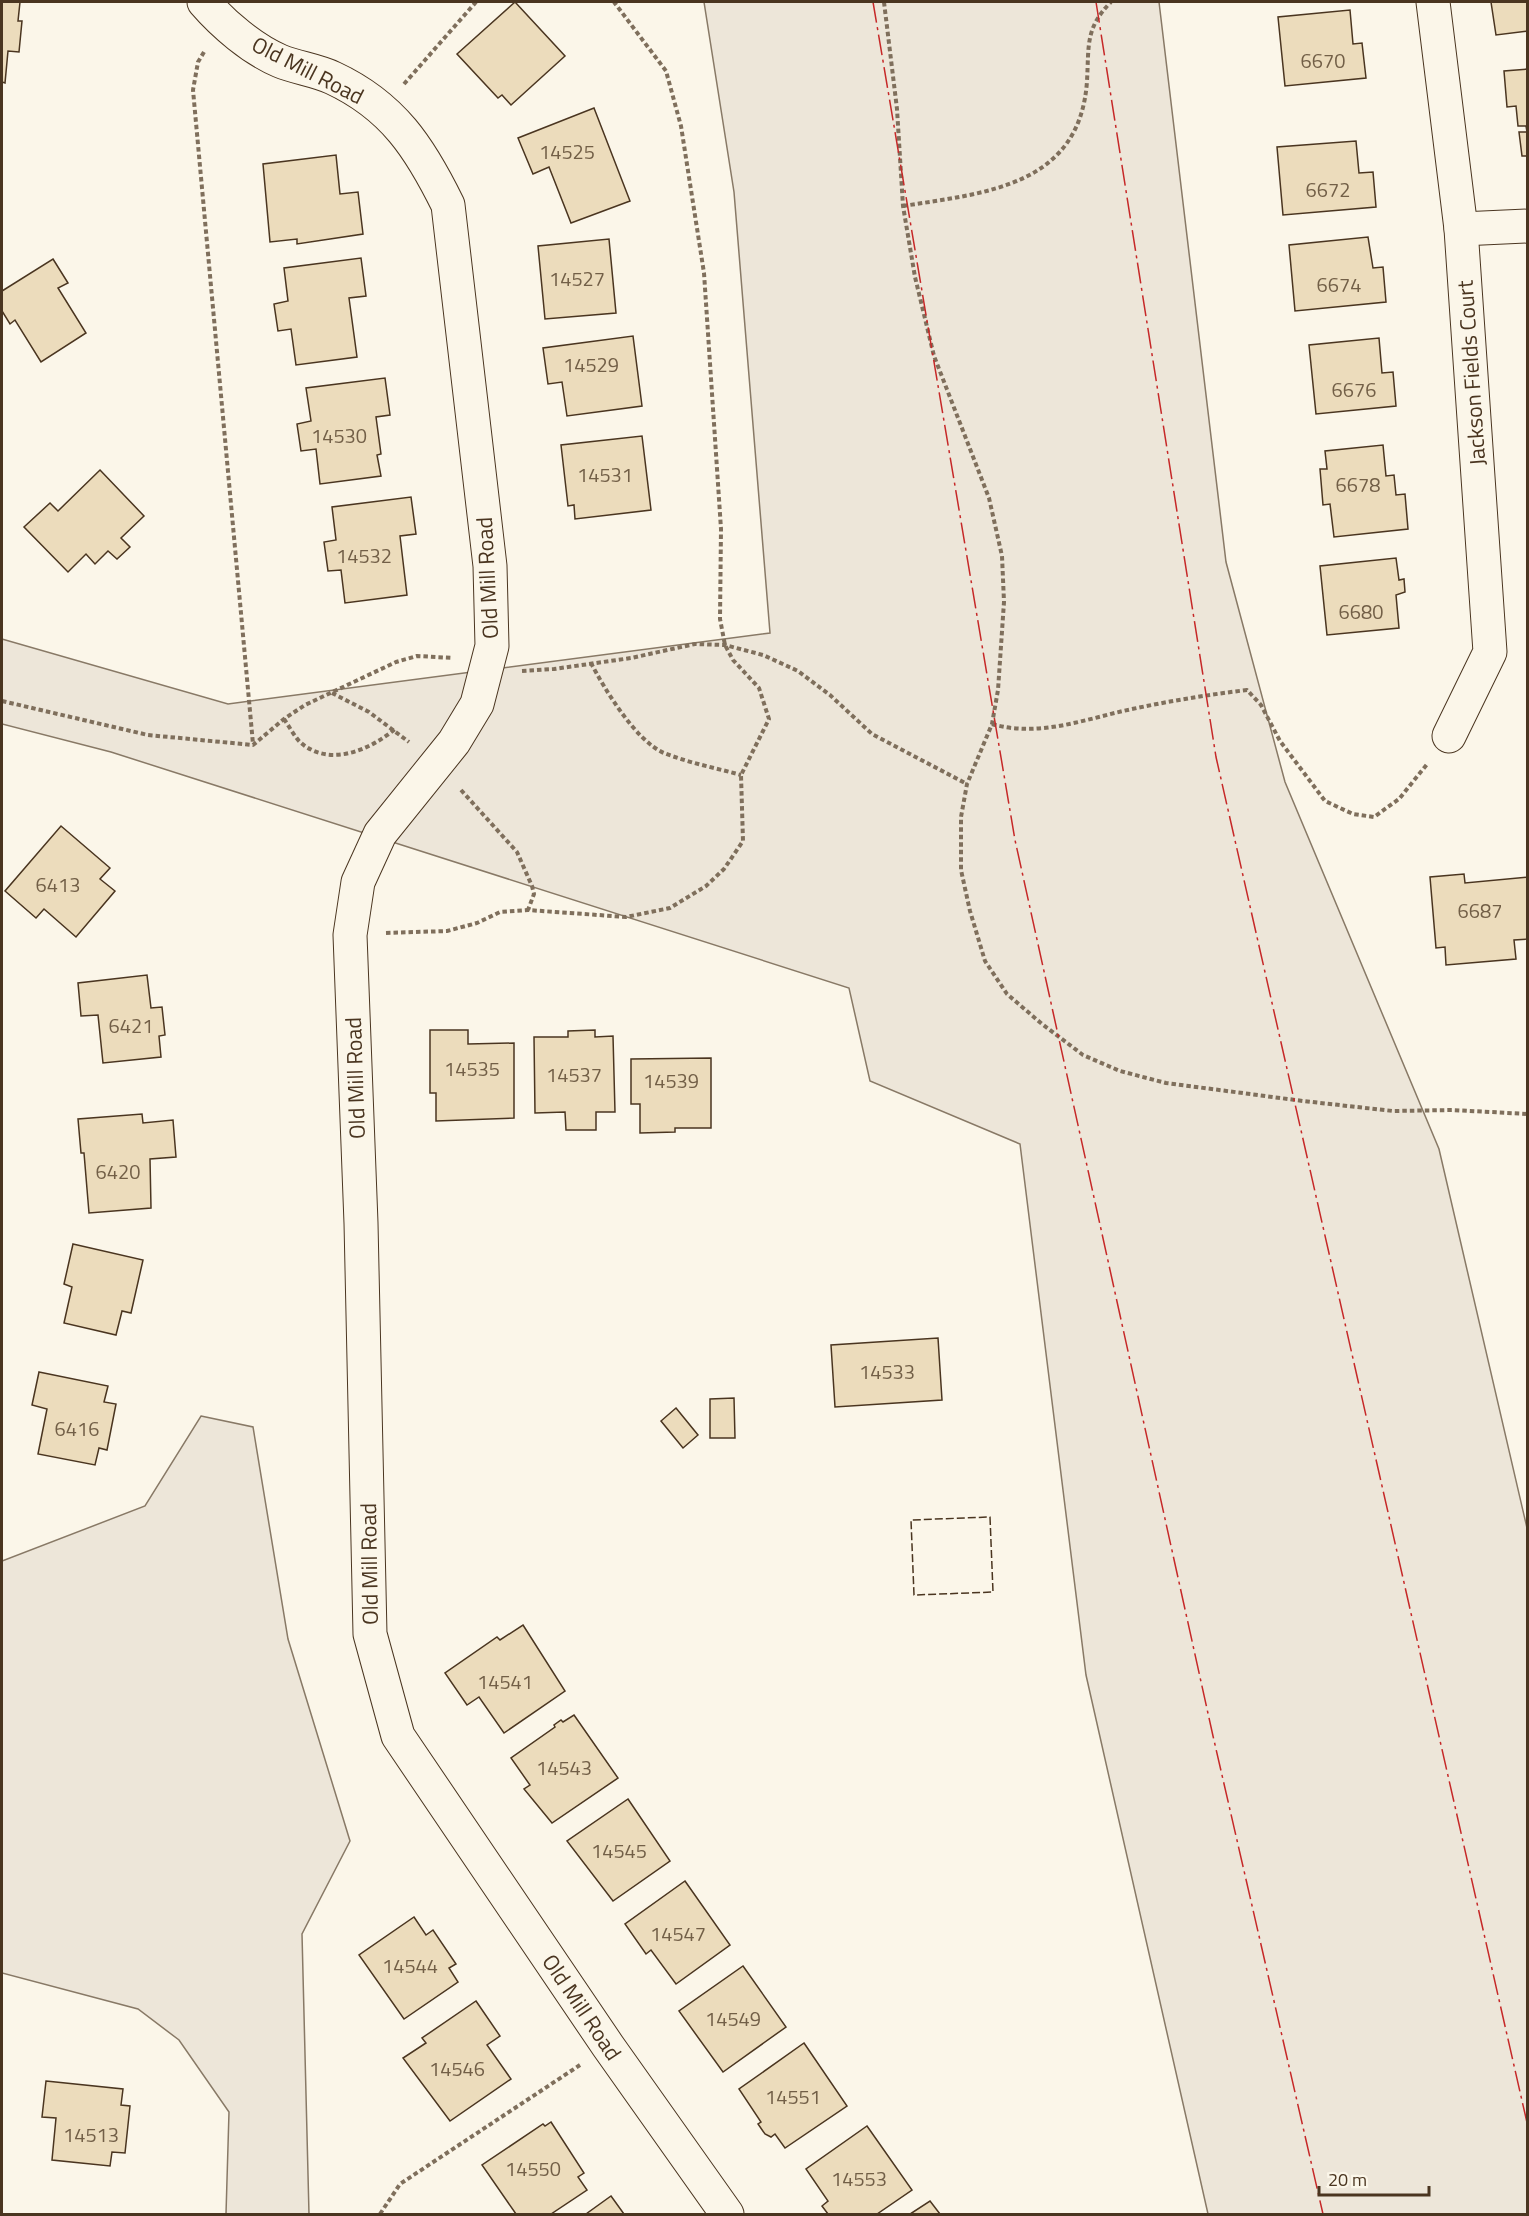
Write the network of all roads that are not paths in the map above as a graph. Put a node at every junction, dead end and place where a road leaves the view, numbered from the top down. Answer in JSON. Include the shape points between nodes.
{"nodes":[{"id":1,"x":1433,"y":2,"type":"edge"},
{"id":2,"x":213,"y":11,"type":"edge"},
{"id":3,"x":1527,"y":226,"type":"edge"},
{"id":4,"x":1461,"y":229,"type":"junction"},
{"id":5,"x":1449,"y":736,"type":"road end"},
{"id":6,"x":728,"y":2214,"type":"edge"}],
"edges":[{"from":1,"to":4,"type":"street","name":"Jackson Fields Court"},
{"from":2,"to":6,"type":"street","name":"Old Mill Road","via":[[278,60],[333,78],[381,108],[425,159],[448,205],[489,566],[492,646],[477,704],[454,742],[380,834],[358,882],[350,934],[370,1634],[398,1736],[608,2046]]},
{"from":3,"to":4,"type":"street"},
{"from":4,"to":5,"type":"street","name":"Jackson Fields Court","via":[[1490,652]]}]}
